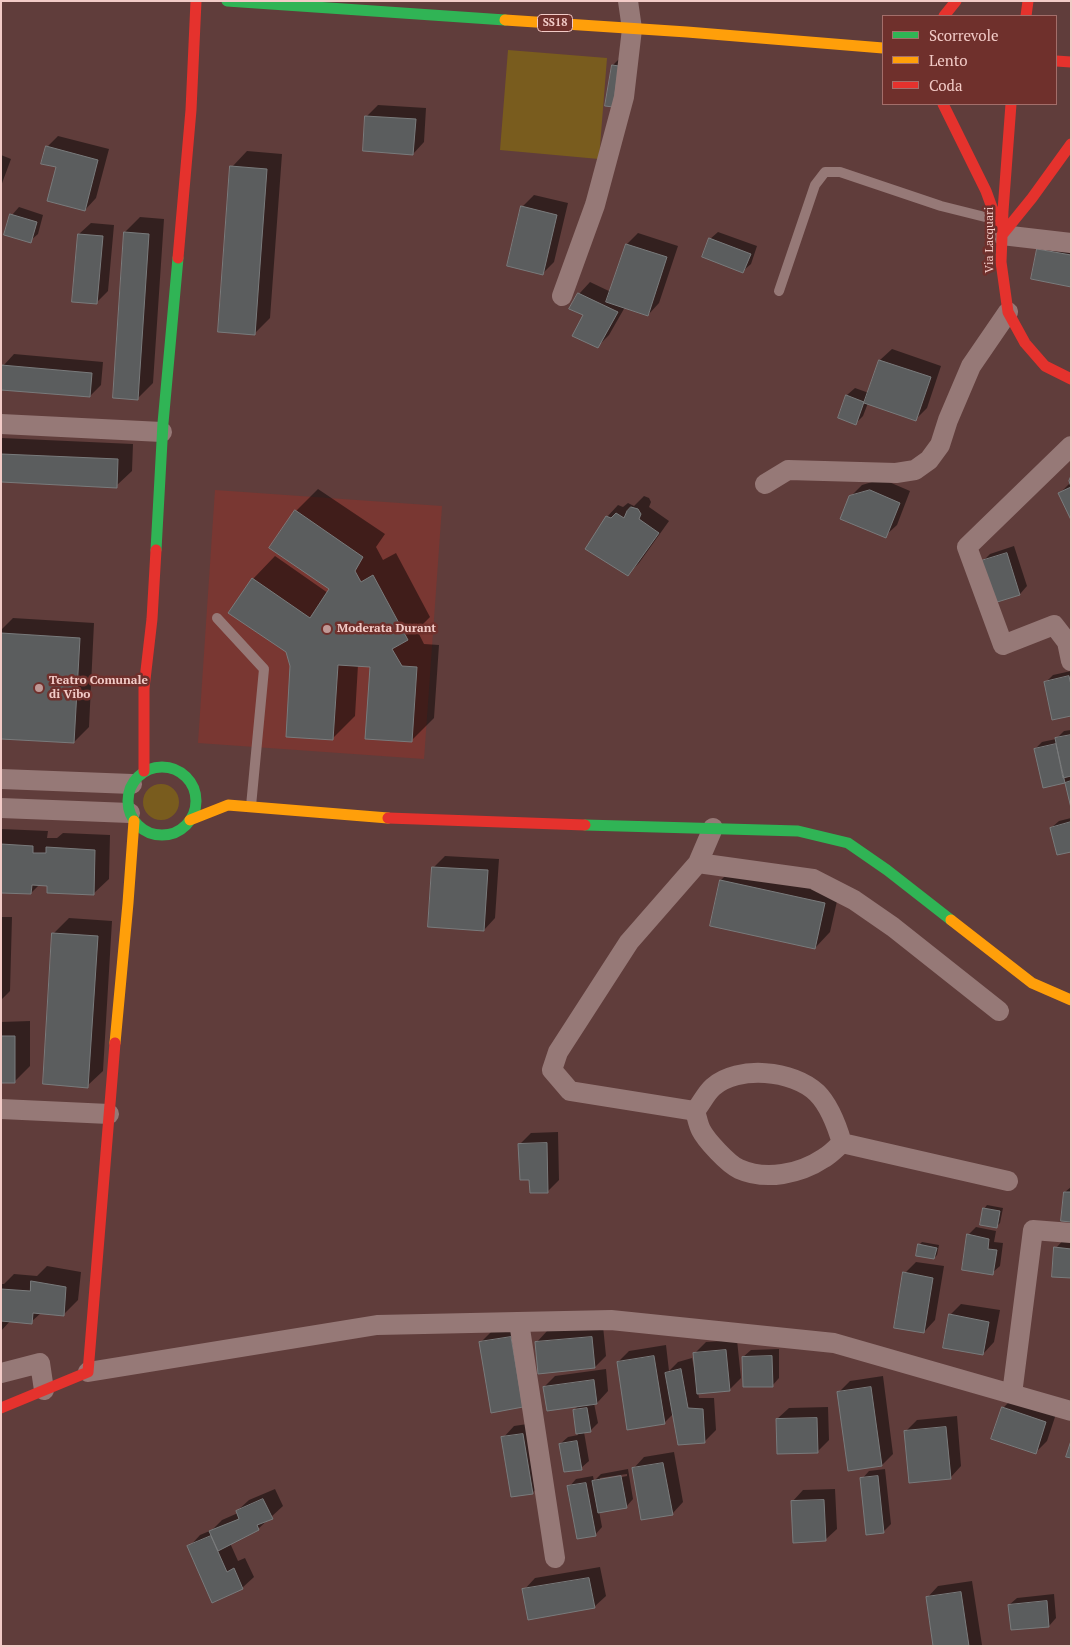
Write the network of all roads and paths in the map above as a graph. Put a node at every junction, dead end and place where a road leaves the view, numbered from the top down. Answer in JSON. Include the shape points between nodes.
{"nodes":[{"id":1,"x":196,"y":1,"type":"edge"},
{"id":2,"x":227,"y":1,"type":"edge"},
{"id":3,"x":628,"y":1,"type":"edge"},
{"id":4,"x":956,"y":1,"type":"edge"},
{"id":5,"x":1028,"y":1,"type":"edge"},
{"id":6,"x":945,"y":15,"type":"edge"},
{"id":7,"x":1026,"y":15,"type":"edge"},
{"id":8,"x":632,"y":29,"type":"junction"},
{"id":9,"x":881,"y":48,"type":"edge"},
{"id":10,"x":943,"y":105,"type":"edge"},
{"id":11,"x":1011,"y":105,"type":"edge"},
{"id":12,"x":1071,"y":144,"type":"edge"},
{"id":13,"x":1000,"y":227,"type":"junction"},
{"id":14,"x":1071,"y":242,"type":"edge"},
{"id":15,"x":779,"y":291,"type":"dead end"},
{"id":16,"x":562,"y":296,"type":"dead end"},
{"id":17,"x":1008,"y":312,"type":"junction"},
{"id":18,"x":1071,"y":379,"type":"edge"},
{"id":19,"x":1,"y":424,"type":"edge"},
{"id":20,"x":162,"y":432,"type":"junction"},
{"id":21,"x":1071,"y":446,"type":"edge"},
{"id":22,"x":765,"y":484,"type":"dead end"},
{"id":23,"x":217,"y":618,"type":"dead end"},
{"id":24,"x":1071,"y":661,"type":"edge"},
{"id":25,"x":144,"y":688,"type":"junction"},
{"id":26,"x":156,"y":742,"type":"dead end"},
{"id":27,"x":167,"y":757,"type":"dead end"},
{"id":28,"x":179,"y":772,"type":"junction"},
{"id":29,"x":1,"y":779,"type":"edge"},
{"id":30,"x":190,"y":781,"type":"junction"},
{"id":31,"x":1,"y":792,"type":"edge"},
{"id":32,"x":134,"y":797,"type":"junction"},
{"id":33,"x":228,"y":805,"type":"junction"},
{"id":34,"x":251,"y":807,"type":"junction"},
{"id":35,"x":1,"y":808,"type":"edge"},
{"id":36,"x":190,"y":820,"type":"junction"},
{"id":37,"x":713,"y":828,"type":"junction"},
{"id":38,"x":174,"y":833,"type":"junction"},
{"id":39,"x":162,"y":844,"type":"dead end"},
{"id":40,"x":698,"y":863,"type":"junction"},
{"id":41,"x":142,"y":870,"type":"dead end"},
{"id":42,"x":128,"y":903,"type":"junction"},
{"id":43,"x":1071,"y":1000,"type":"edge"},
{"id":44,"x":999,"y":1010,"type":"dead end"},
{"id":45,"x":1,"y":1108,"type":"edge"},
{"id":46,"x":695,"y":1111,"type":"junction"},
{"id":47,"x":109,"y":1114,"type":"junction"},
{"id":48,"x":842,"y":1143,"type":"junction"},
{"id":49,"x":1008,"y":1181,"type":"dead end"},
{"id":50,"x":1071,"y":1233,"type":"edge"},
{"id":51,"x":518,"y":1322,"type":"junction"},
{"id":52,"x":88,"y":1372,"type":"junction"},
{"id":53,"x":1,"y":1373,"type":"edge"},
{"id":54,"x":44,"y":1390,"type":"junction"},
{"id":55,"x":1012,"y":1394,"type":"junction"},
{"id":56,"x":1,"y":1408,"type":"edge"},
{"id":57,"x":1071,"y":1411,"type":"edge"},
{"id":58,"x":555,"y":1558,"type":"dead end"}],
"edges":[{"from":1,"to":20,"type":"main road","via":[[191,110]]},
{"from":2,"to":8,"type":"main road","number":"SS18"},
{"from":3,"to":8,"type":"street"},
{"from":4,"to":6,"type":"main road"},
{"from":5,"to":7,"type":"main road"},
{"from":8,"to":9,"type":"main road","number":"SS18"},
{"from":8,"to":16,"type":"street","via":[[624,97],[595,205]]},
{"from":10,"to":13,"type":"main road","via":[[986,191]]},
{"from":11,"to":13,"type":"main road","name":"Via Lacquari"},
{"from":12,"to":13,"type":"main road","via":[[1032,198]]},
{"from":13,"to":14,"type":"street"},
{"from":13,"to":15,"type":"lane","via":[[840,172],[825,172],[815,185]]},
{"from":13,"to":17,"type":"main road","name":"Via Lacquari"},
{"from":17,"to":18,"type":"main road","name":"Via Lacquari","via":[[1024,343],[1045,366]]},
{"from":17,"to":22,"type":"street","via":[[972,366],[940,445],[929,460],[915,470],[788,470]]},
{"from":19,"to":20,"type":"street"},
{"from":20,"to":25,"type":"main road","via":[[152,618]]},
{"from":21,"to":24,"type":"street","via":[[967,547],[1003,644],[1054,625],[1067,642]]},
{"from":23,"to":34,"type":"lane","via":[[264,669]]},
{"from":25,"to":26,"type":"main road"},
{"from":25,"to":32,"type":"main road"},
{"from":27,"to":28,"type":"main road"},
{"from":28,"to":30,"type":"main road"},
{"from":28,"to":32,"type":"main road","via":[[165,767],[151,768]]},
{"from":29,"to":32,"type":"street"},
{"from":30,"to":33,"type":"main road"},
{"from":30,"to":36,"type":"main road","via":[[196,801]]},
{"from":31,"to":32,"type":"street"},
{"from":32,"to":35,"type":"street"},
{"from":32,"to":38,"type":"main road","via":[[142,829],[152,834]]},
{"from":32,"to":42,"type":"main road"},
{"from":33,"to":34,"type":"main road"},
{"from":33,"to":36,"type":"main road"},
{"from":34,"to":37,"type":"main road","via":[[406,820]]},
{"from":36,"to":38,"type":"main road"},
{"from":37,"to":40,"type":"street"},
{"from":37,"to":43,"type":"main road","via":[[798,831],[848,843],[1032,983]]},
{"from":38,"to":39,"type":"main road"},
{"from":40,"to":44,"type":"street","via":[[813,879],[854,900],[893,927]]},
{"from":40,"to":46,"type":"street","via":[[629,942],[558,1052],[552,1070],[570,1091]]},
{"from":41,"to":42,"type":"main road"},
{"from":42,"to":47,"type":"main road"},
{"from":45,"to":47,"type":"street"},
{"from":46,"to":48,"type":"street","via":[[701,1130],[717,1151],[738,1168],[763,1174],[787,1174],[812,1165]]},
{"from":46,"to":48,"type":"street","via":[[713,1087],[743,1073],[793,1078],[816,1093],[835,1119]]},
{"from":47,"to":52,"type":"main road"},
{"from":48,"to":49,"type":"street"},
{"from":50,"to":55,"type":"street","via":[[1033,1230]]},
{"from":51,"to":52,"type":"street","via":[[377,1325]]},
{"from":51,"to":55,"type":"street","via":[[611,1320],[834,1343]]},
{"from":51,"to":58,"type":"street"},
{"from":52,"to":54,"type":"main road"},
{"from":53,"to":54,"type":"street","via":[[40,1363]]},
{"from":54,"to":56,"type":"main road"},
{"from":55,"to":57,"type":"street"}]}
